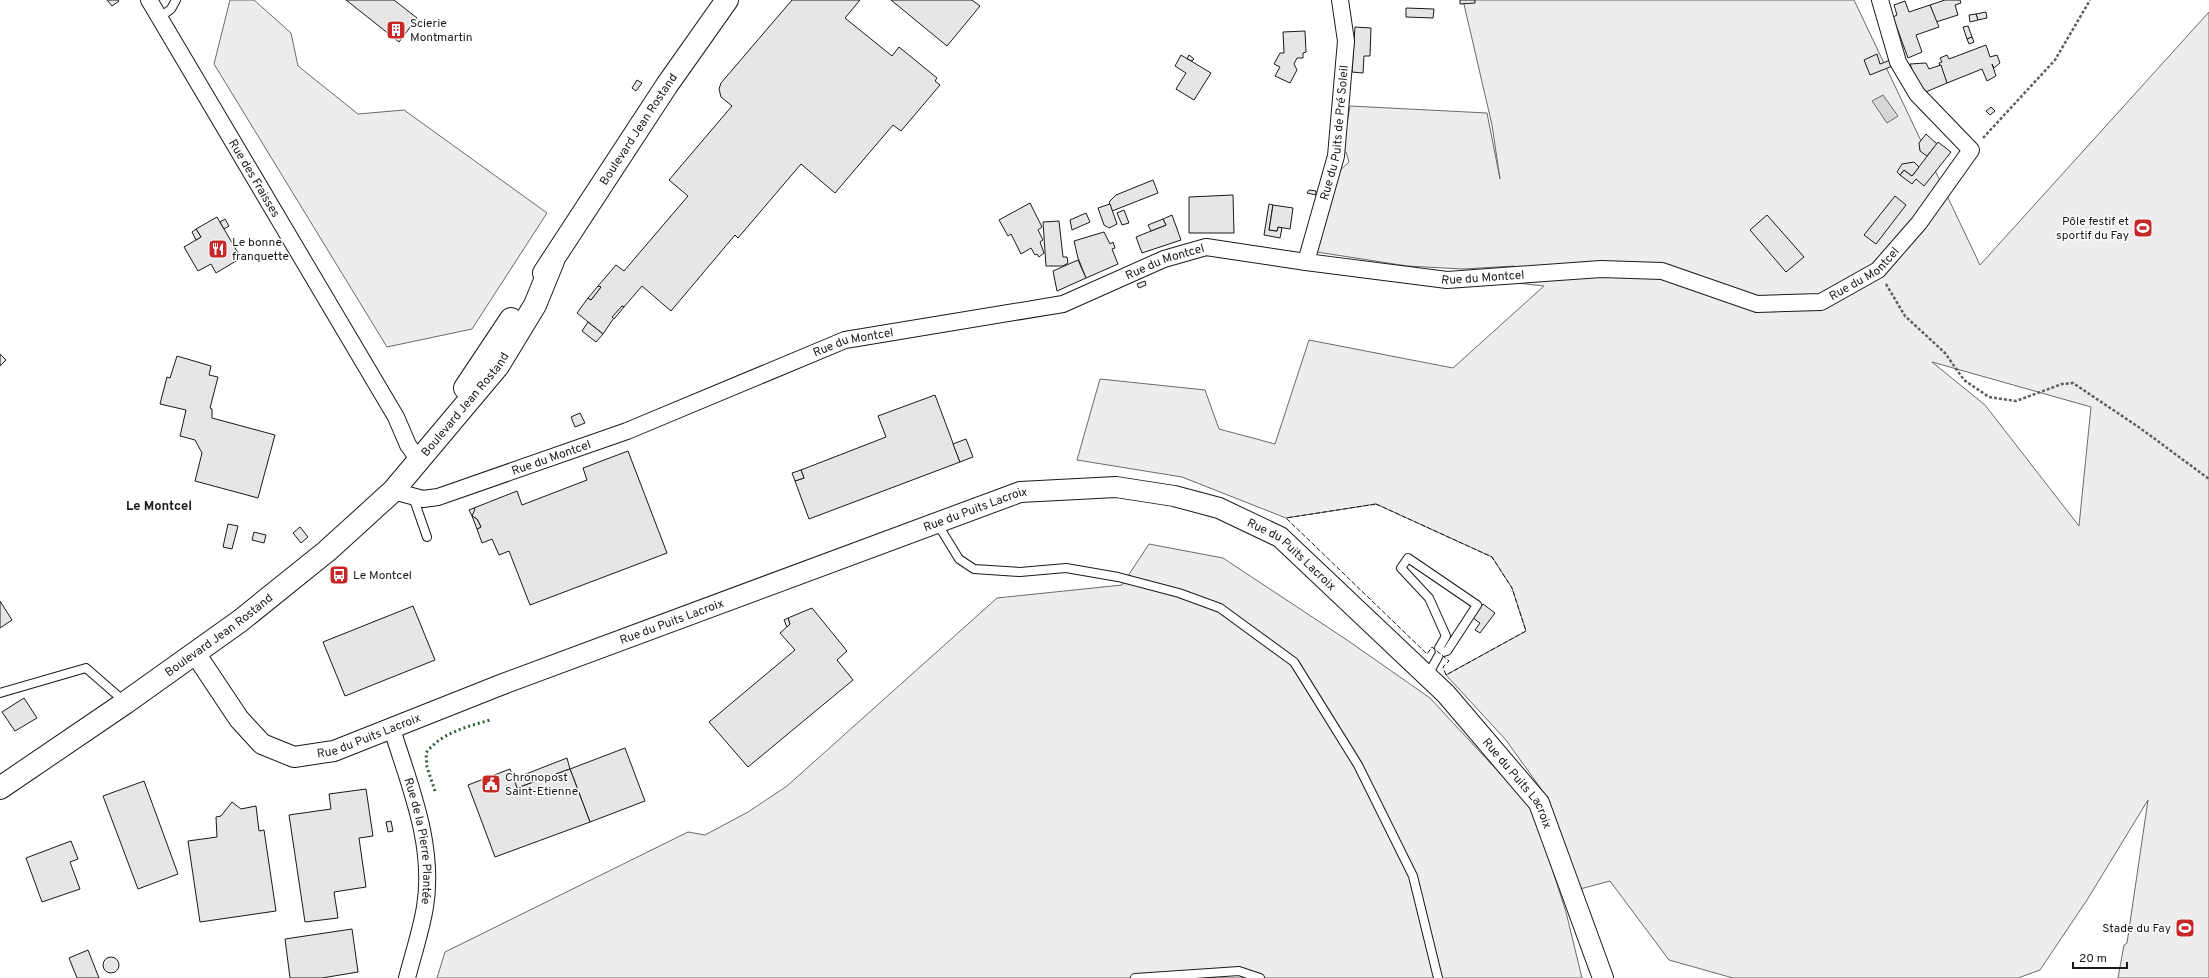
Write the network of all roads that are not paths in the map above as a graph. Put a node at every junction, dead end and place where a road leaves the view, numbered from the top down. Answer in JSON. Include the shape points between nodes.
{"nodes":[{"id":1,"x":149,"y":0,"type":"edge"},
{"id":2,"x":176,"y":0,"type":"edge"},
{"id":3,"x":727,"y":0,"type":"edge"},
{"id":4,"x":1340,"y":0,"type":"edge"},
{"id":5,"x":1880,"y":0,"type":"edge"},
{"id":6,"x":159,"y":18,"type":"junction"},
{"id":7,"x":1306,"y":262,"type":"junction"},
{"id":8,"x":419,"y":460,"type":"junction"},
{"id":9,"x":403,"y":494,"type":"junction"},
{"id":10,"x":937,"y":523,"type":"junction"},
{"id":11,"x":427,"y":537,"type":"dead end"},
{"id":12,"x":195,"y":653,"type":"junction"},
{"id":13,"x":1440,"y":653,"type":"junction"},
{"id":14,"x":1428,"y":674,"type":"junction"},
{"id":15,"x":0,"y":693,"type":"edge"},
{"id":16,"x":125,"y":703,"type":"junction"},
{"id":17,"x":392,"y":729,"type":"junction"},
{"id":18,"x":0,"y":788,"type":"edge"},
{"id":19,"x":407,"y":978,"type":"edge"},
{"id":20,"x":1135,"y":978,"type":"edge"},
{"id":21,"x":1260,"y":978,"type":"edge"},
{"id":22,"x":1438,"y":978,"type":"edge"},
{"id":23,"x":1603,"y":978,"type":"edge"}],
"edges":[{"from":1,"to":6,"type":"street","name":"Rue des Fraisses"},
{"from":2,"to":6,"type":"lane"},
{"from":3,"to":8,"type":"main road","name":"Boulevard Jean Rostand","via":[[667,85],[553,261],[481,361]]},
{"from":4,"to":7,"type":"street","name":"Rue du Puits de Pré Soleil","via":[[1346,41],[1336,156]]},
{"from":5,"to":7,"type":"street","name":"Rue du Montcel","via":[[1898,62],[1913,87],[1971,150],[1919,223],[1878,270],[1821,302],[1757,304],[1662,271],[1601,269],[1448,280]]},
{"from":6,"to":8,"type":"street","name":"Rue des Fraisses"},
{"from":7,"to":9,"type":"street","name":"Rue du Montcel","via":[[1206,247],[1164,259],[1063,304],[845,340],[627,431],[438,497],[423,499]]},
{"from":8,"to":9,"type":"main road","name":"Boulevard Jean Rostand"},
{"from":9,"to":11,"type":"lane"},
{"from":9,"to":12,"type":"main road","name":"Boulevard Jean Rostand"},
{"from":10,"to":14,"type":"street","name":"Rue du Puits Lacroix","via":[[1020,492],[1116,487],[1174,496],[1219,508],[1280,537]]},
{"from":10,"to":17,"type":"street","name":"Rue du Puits Lacroix","via":[[503,684]]},
{"from":10,"to":22,"type":"lane","via":[[959,559],[974,569],[1020,572],[1066,568],[1118,577],[1179,593],[1220,608],[1294,662],[1358,765],[1413,876]]},
{"from":12,"to":16,"type":"main road","name":"Boulevard Jean Rostand"},
{"from":12,"to":17,"type":"street","name":"Rue du Puits Lacroix","via":[[238,719],[262,744],[294,757],[334,752]]},
{"from":13,"to":13,"type":"lane","via":[[1448,651],[1477,605],[1408,558],[1401,568],[1429,598],[1446,636],[1439,648]]},
{"from":13,"to":14,"type":"lane"},
{"from":14,"to":23,"type":"street","name":"Rue du Puits Lacroix","via":[[1539,803]]},
{"from":15,"to":16,"type":"lane","via":[[86,668]]},
{"from":16,"to":18,"type":"main road","name":"Boulevard Jean Rostand"},
{"from":17,"to":19,"type":"street","name":"Rue de la Pierre Plantée","via":[[424,834],[427,869],[425,907]]},
{"from":20,"to":21,"type":"lane","via":[[1239,971]]}]}
